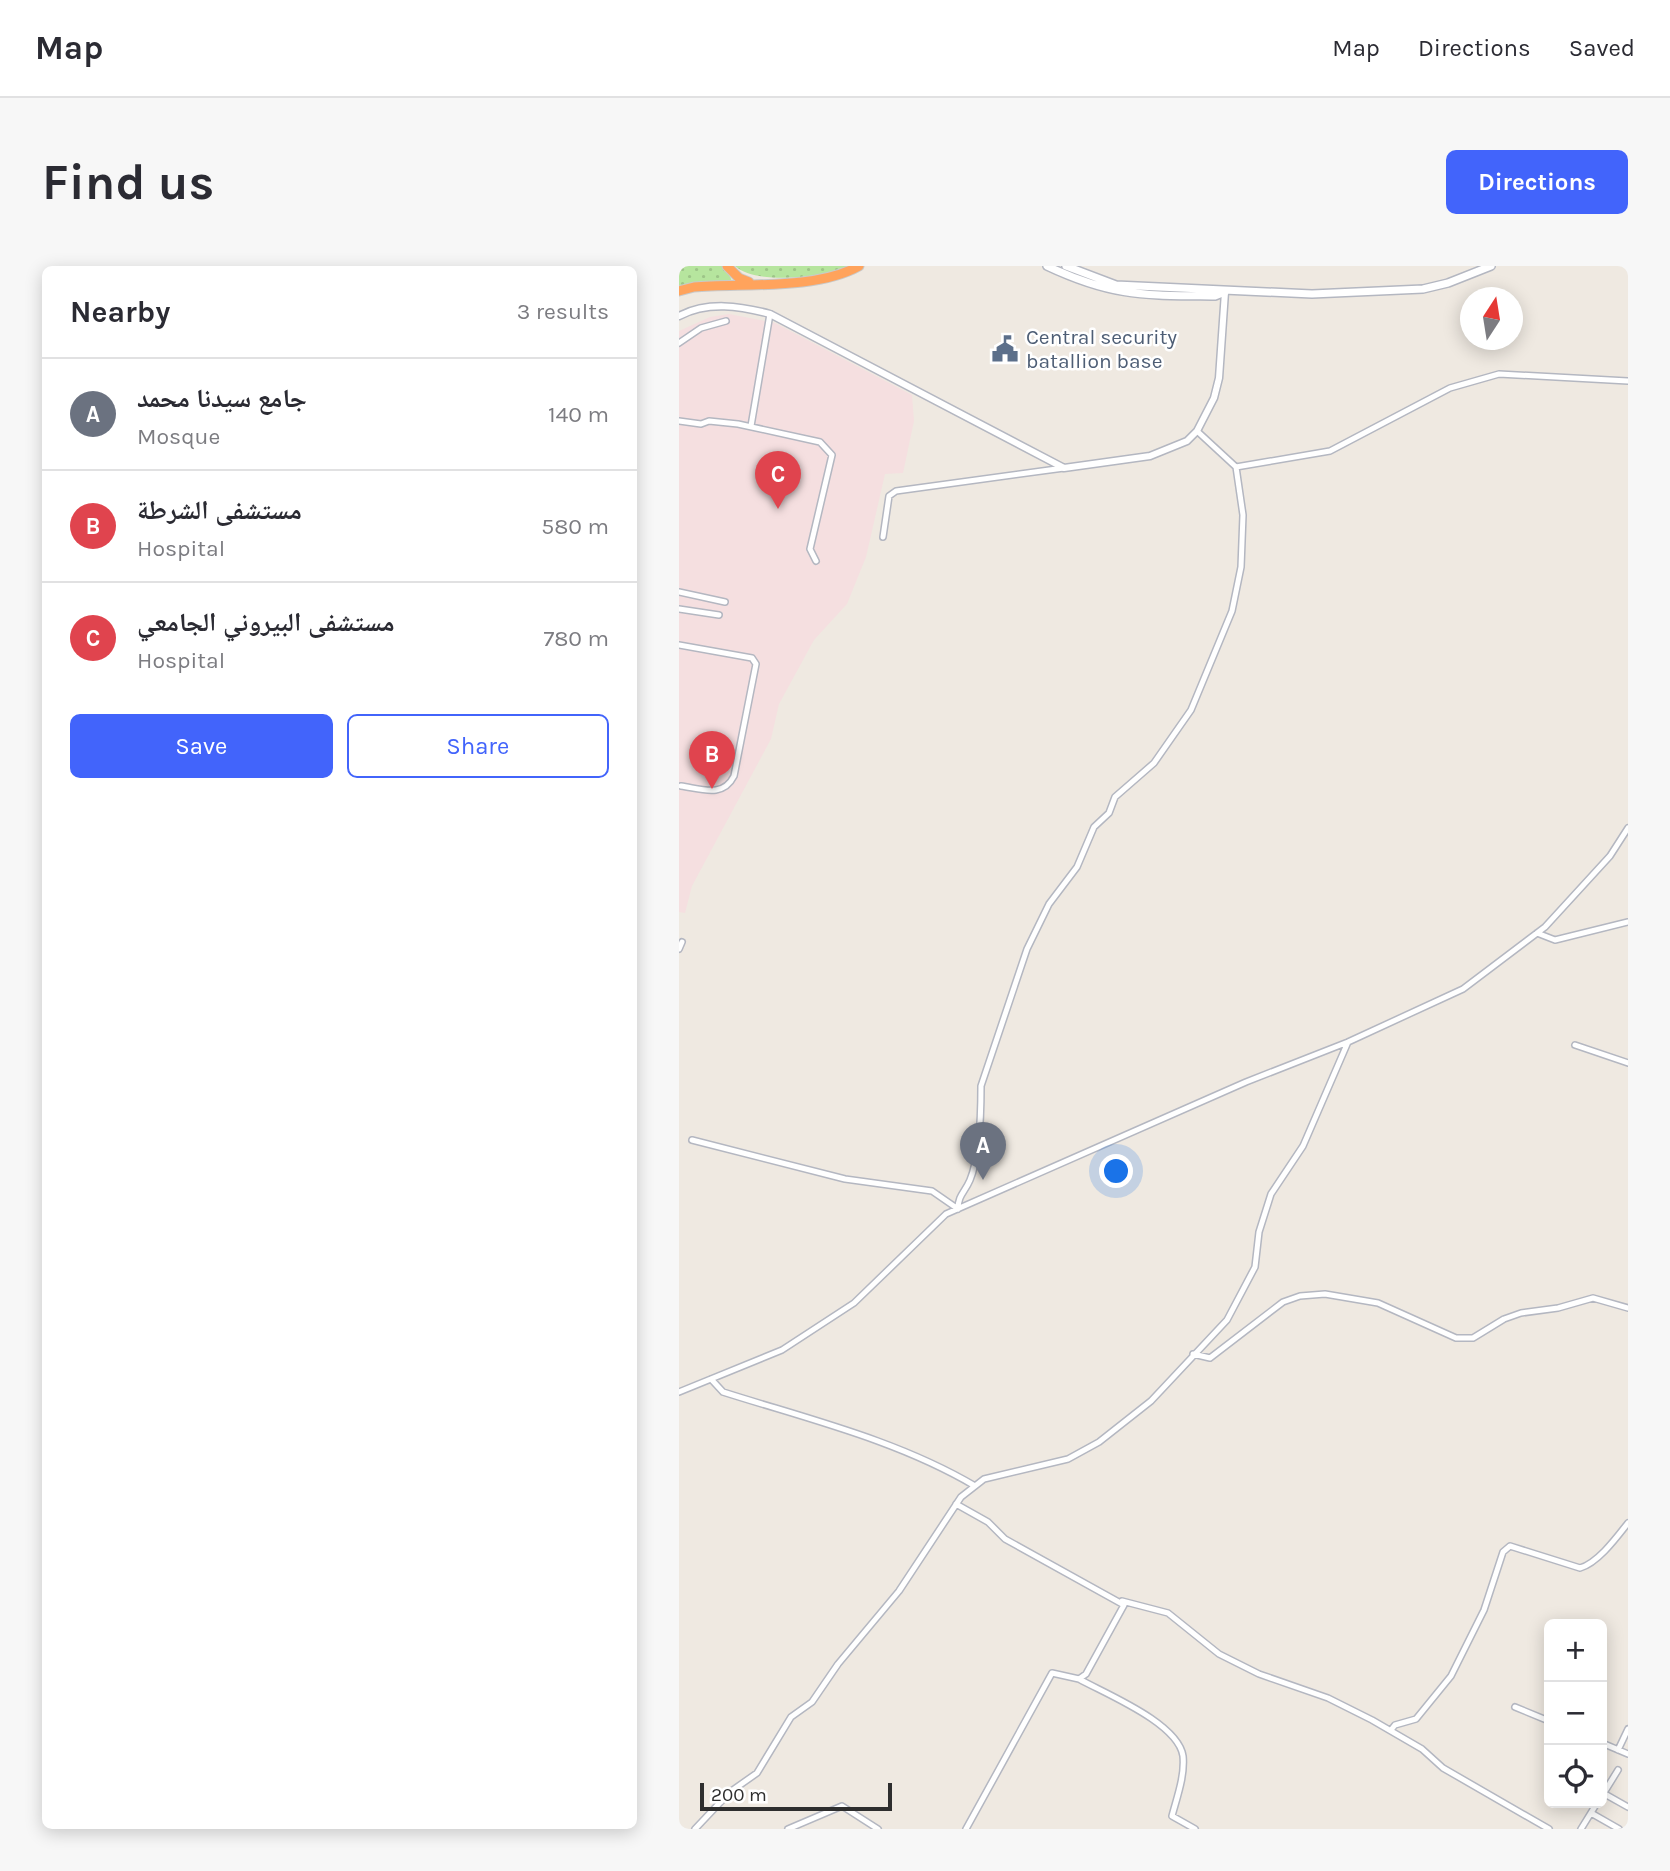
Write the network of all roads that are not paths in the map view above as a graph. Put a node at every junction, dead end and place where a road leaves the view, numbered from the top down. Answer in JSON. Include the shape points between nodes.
{"nodes":[{"id":1,"x":727,"y":266,"type":"edge"},
{"id":2,"x":859,"y":266,"type":"edge"},
{"id":3,"x":1047,"y":266,"type":"edge"},
{"id":4,"x":1066,"y":266,"type":"edge"},
{"id":5,"x":1491,"y":266,"type":"edge"},
{"id":6,"x":848,"y":269,"type":"edge"},
{"id":7,"x":754,"y":284,"type":"junction"},
{"id":8,"x":679,"y":291,"type":"edge"},
{"id":9,"x":1225,"y":292,"type":"junction"},
{"id":10,"x":770,"y":314,"type":"junction"},
{"id":11,"x":679,"y":316,"type":"edge"},
{"id":12,"x":726,"y":321,"type":"dead end"},
{"id":13,"x":679,"y":343,"type":"edge"},
{"id":14,"x":1628,"y":381,"type":"edge"},
{"id":15,"x":679,"y":421,"type":"edge"},
{"id":16,"x":751,"y":426,"type":"junction"},
{"id":17,"x":1197,"y":431,"type":"junction"},
{"id":18,"x":1236,"y":467,"type":"junction"},
{"id":19,"x":1064,"y":468,"type":"junction"},
{"id":20,"x":883,"y":537,"type":"dead end"},
{"id":21,"x":816,"y":561,"type":"dead end"},
{"id":22,"x":679,"y":592,"type":"edge"},
{"id":23,"x":725,"y":602,"type":"dead end"},
{"id":24,"x":679,"y":609,"type":"edge"},
{"id":25,"x":719,"y":615,"type":"dead end"},
{"id":26,"x":679,"y":645,"type":"edge"},
{"id":27,"x":681,"y":786,"type":"dead end"},
{"id":28,"x":1628,"y":828,"type":"edge"},
{"id":29,"x":1628,"y":922,"type":"edge"},
{"id":30,"x":1537,"y":933,"type":"junction"},
{"id":31,"x":1348,"y":1042,"type":"junction"},
{"id":32,"x":1574,"y":1045,"type":"dead end"},
{"id":33,"x":1628,"y":1063,"type":"edge"},
{"id":34,"x":692,"y":1140,"type":"dead end"},
{"id":35,"x":958,"y":1209,"type":"junction"},
{"id":36,"x":1628,"y":1308,"type":"edge"},
{"id":37,"x":1193,"y":1354,"type":"junction"},
{"id":38,"x":711,"y":1379,"type":"junction"},
{"id":39,"x":679,"y":1391,"type":"edge"},
{"id":40,"x":975,"y":1486,"type":"junction"},
{"id":41,"x":956,"y":1504,"type":"junction"},
{"id":42,"x":1628,"y":1523,"type":"edge"},
{"id":43,"x":1122,"y":1601,"type":"junction"},
{"id":44,"x":1079,"y":1679,"type":"junction"},
{"id":45,"x":1515,"y":1707,"type":"dead end"},
{"id":46,"x":1544,"y":1719,"type":"edge"},
{"id":47,"x":1628,"y":1729,"type":"edge"},
{"id":48,"x":1391,"y":1730,"type":"junction"},
{"id":49,"x":1607,"y":1745,"type":"edge"},
{"id":50,"x":1618,"y":1750,"type":"junction"},
{"id":51,"x":1628,"y":1754,"type":"edge"},
{"id":52,"x":1618,"y":1770,"type":"dead end"},
{"id":53,"x":1607,"y":1788,"type":"edge"},
{"id":54,"x":1607,"y":1796,"type":"edge"},
{"id":55,"x":1628,"y":1807,"type":"edge"},
{"id":56,"x":1594,"y":1808,"type":"edge"},
{"id":57,"x":1591,"y":1813,"type":"junction"},
{"id":58,"x":695,"y":1829,"type":"edge"},
{"id":59,"x":789,"y":1829,"type":"edge"},
{"id":60,"x":877,"y":1829,"type":"edge"},
{"id":61,"x":966,"y":1829,"type":"edge"},
{"id":62,"x":1195,"y":1829,"type":"edge"},
{"id":63,"x":1549,"y":1829,"type":"edge"},
{"id":64,"x":1581,"y":1829,"type":"edge"},
{"id":65,"x":1619,"y":1829,"type":"edge"}],
"edges":[{"from":1,"to":7,"type":"highway"},
{"from":2,"to":6,"type":"highway"},
{"from":3,"to":9,"type":"main road","via":[[1116,292],[1215,296]]},
{"from":4,"to":9,"type":"main road","via":[[1116,285]]},
{"from":5,"to":9,"type":"main road","via":[[1448,283],[1397,292]]},
{"from":6,"to":7,"type":"highway","via":[[799,281]]},
{"from":7,"to":8,"type":"highway"},
{"from":9,"to":17,"type":"street","via":[[1219,379]]},
{"from":10,"to":11,"type":"street","via":[[725,305]]},
{"from":10,"to":16,"type":"street"},
{"from":10,"to":19,"type":"street"},
{"from":12,"to":13,"type":"street","via":[[701,328]]},
{"from":14,"to":18,"type":"street","via":[[1499,374],[1450,388],[1330,451]]},
{"from":15,"to":16,"type":"street"},
{"from":16,"to":21,"type":"street","via":[[820,442],[832,455],[810,549]]},
{"from":17,"to":18,"type":"street"},
{"from":17,"to":19,"type":"street","via":[[1187,441],[1150,456]]},
{"from":18,"to":35,"type":"street","via":[[1243,515],[1241,567],[1232,611],[1191,710],[1154,763],[1115,797],[1109,813],[1094,827],[1077,867],[1049,904],[1027,949],[981,1086],[970,1180],[958,1196]]},
{"from":19,"to":20,"type":"street","via":[[896,491],[889,496]]},
{"from":22,"to":23,"type":"street"},
{"from":24,"to":25,"type":"street"},
{"from":26,"to":27,"type":"street","via":[[753,658],[756,664],[730,784],[712,791]]},
{"from":28,"to":30,"type":"street","via":[[1610,856]]},
{"from":29,"to":30,"type":"street","via":[[1555,940]]},
{"from":30,"to":31,"type":"street","via":[[1463,989]]},
{"from":31,"to":35,"type":"street","via":[[1234,1087]]},
{"from":31,"to":37,"type":"street","via":[[1303,1146],[1271,1194],[1259,1232],[1255,1267],[1227,1320]]},
{"from":32,"to":33,"type":"street"},
{"from":34,"to":35,"type":"street","via":[[845,1179],[932,1191]]},
{"from":35,"to":38,"type":"street","via":[[947,1214],[855,1303],[782,1350]]},
{"from":36,"to":37,"type":"street","via":[[1593,1298],[1521,1314],[1473,1338],[1456,1338],[1378,1303],[1325,1294],[1300,1296],[1283,1303],[1210,1359]]},
{"from":37,"to":40,"type":"street","via":[[1151,1401],[1099,1442],[1068,1459],[984,1479]]},
{"from":38,"to":39,"type":"street"},
{"from":38,"to":40,"type":"street","via":[[723,1392],[885,1443]]},
{"from":40,"to":41,"type":"street"},
{"from":41,"to":43,"type":"street","via":[[988,1522],[1005,1539]]},
{"from":41,"to":58,"type":"street","via":[[874,1623],[812,1702],[791,1717],[757,1773],[730,1792]]},
{"from":42,"to":48,"type":"street","via":[[1614,1541],[1580,1568],[1510,1546],[1503,1552],[1484,1610],[1451,1676],[1416,1719]]},
{"from":43,"to":44,"type":"street","via":[[1124,1610]]},
{"from":43,"to":48,"type":"street","via":[[1168,1614],[1219,1654],[1328,1698]]},
{"from":44,"to":61,"type":"street","via":[[1052,1673]]},
{"from":44,"to":62,"type":"street","via":[[1155,1721],[1175,1739],[1182,1754],[1182,1776],[1172,1816]]},
{"from":45,"to":46,"type":"street"},
{"from":47,"to":50,"type":"street"},
{"from":48,"to":63,"type":"street","via":[[1443,1768]]},
{"from":49,"to":50,"type":"street"},
{"from":50,"to":51,"type":"street"},
{"from":52,"to":53,"type":"street"},
{"from":54,"to":55,"type":"street"},
{"from":56,"to":57,"type":"street"},
{"from":57,"to":64,"type":"street"},
{"from":57,"to":65,"type":"street"},
{"from":59,"to":60,"type":"street","via":[[842,1806]]}]}
